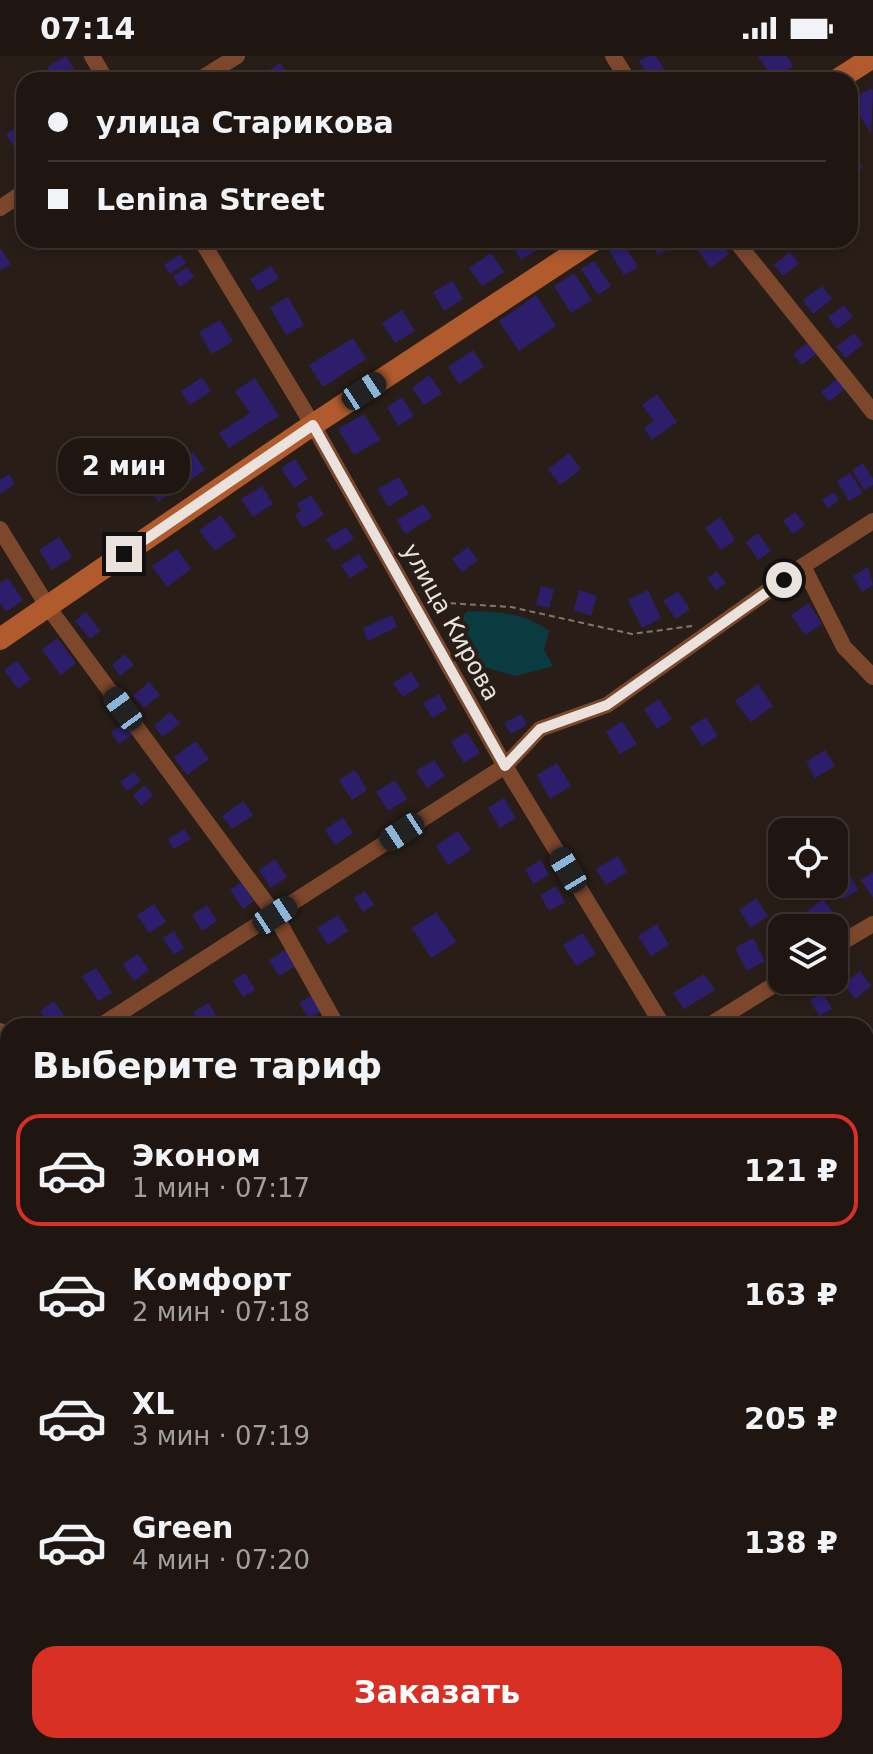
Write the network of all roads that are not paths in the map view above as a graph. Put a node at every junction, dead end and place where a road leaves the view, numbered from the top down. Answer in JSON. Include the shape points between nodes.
{"nodes":[{"id":1,"x":237,"y":56,"type":"edge"},
{"id":2,"x":873,"y":57,"type":"edge"},
{"id":3,"x":212,"y":72,"type":"edge"},
{"id":4,"x":850,"y":72,"type":"edge"},
{"id":5,"x":206,"y":248,"type":"edge"},
{"id":6,"x":582,"y":248,"type":"edge"},
{"id":7,"x":741,"y":248,"type":"edge"},
{"id":8,"x":873,"y":412,"type":"edge"},
{"id":9,"x":313,"y":425,"type":"junction"},
{"id":10,"x":873,"y":521,"type":"edge"},
{"id":11,"x":0,"y":529,"type":"edge"},
{"id":12,"x":803,"y":566,"type":"junction"},
{"id":13,"x":48,"y":607,"type":"junction"},
{"id":14,"x":0,"y":639,"type":"edge"},
{"id":15,"x":873,"y":677,"type":"edge"},
{"id":16,"x":505,"y":766,"type":"junction"},
{"id":17,"x":275,"y":915,"type":"junction"},
{"id":18,"x":873,"y":924,"type":"edge"},
{"id":19,"x":848,"y":939,"type":"edge"},
{"id":20,"x":768,"y":989,"type":"edge"},
{"id":21,"x":113,"y":1018,"type":"edge"},
{"id":22,"x":333,"y":1018,"type":"edge"},
{"id":23,"x":658,"y":1018,"type":"edge"},
{"id":24,"x":721,"y":1018,"type":"edge"}],
"edges":[{"from":1,"to":3,"type":"street"},
{"from":2,"to":4,"type":"street"},
{"from":5,"to":9,"type":"street","name":"улица Кирова"},
{"from":6,"to":9,"type":"street"},
{"from":7,"to":8,"type":"street"},
{"from":9,"to":13,"type":"street"},
{"from":9,"to":16,"type":"street","name":"улица Кирова"},
{"from":10,"to":12,"type":"street"},
{"from":11,"to":13,"type":"street"},
{"from":12,"to":15,"type":"street","via":[[844,647]]},
{"from":12,"to":16,"type":"street","via":[[607,705],[540,729]]},
{"from":13,"to":14,"type":"street"},
{"from":13,"to":17,"type":"street"},
{"from":16,"to":17,"type":"street"},
{"from":16,"to":23,"type":"street","name":"улица Кирова"},
{"from":17,"to":21,"type":"street"},
{"from":17,"to":22,"type":"street"},
{"from":18,"to":19,"type":"street"},
{"from":20,"to":24,"type":"street"}]}
